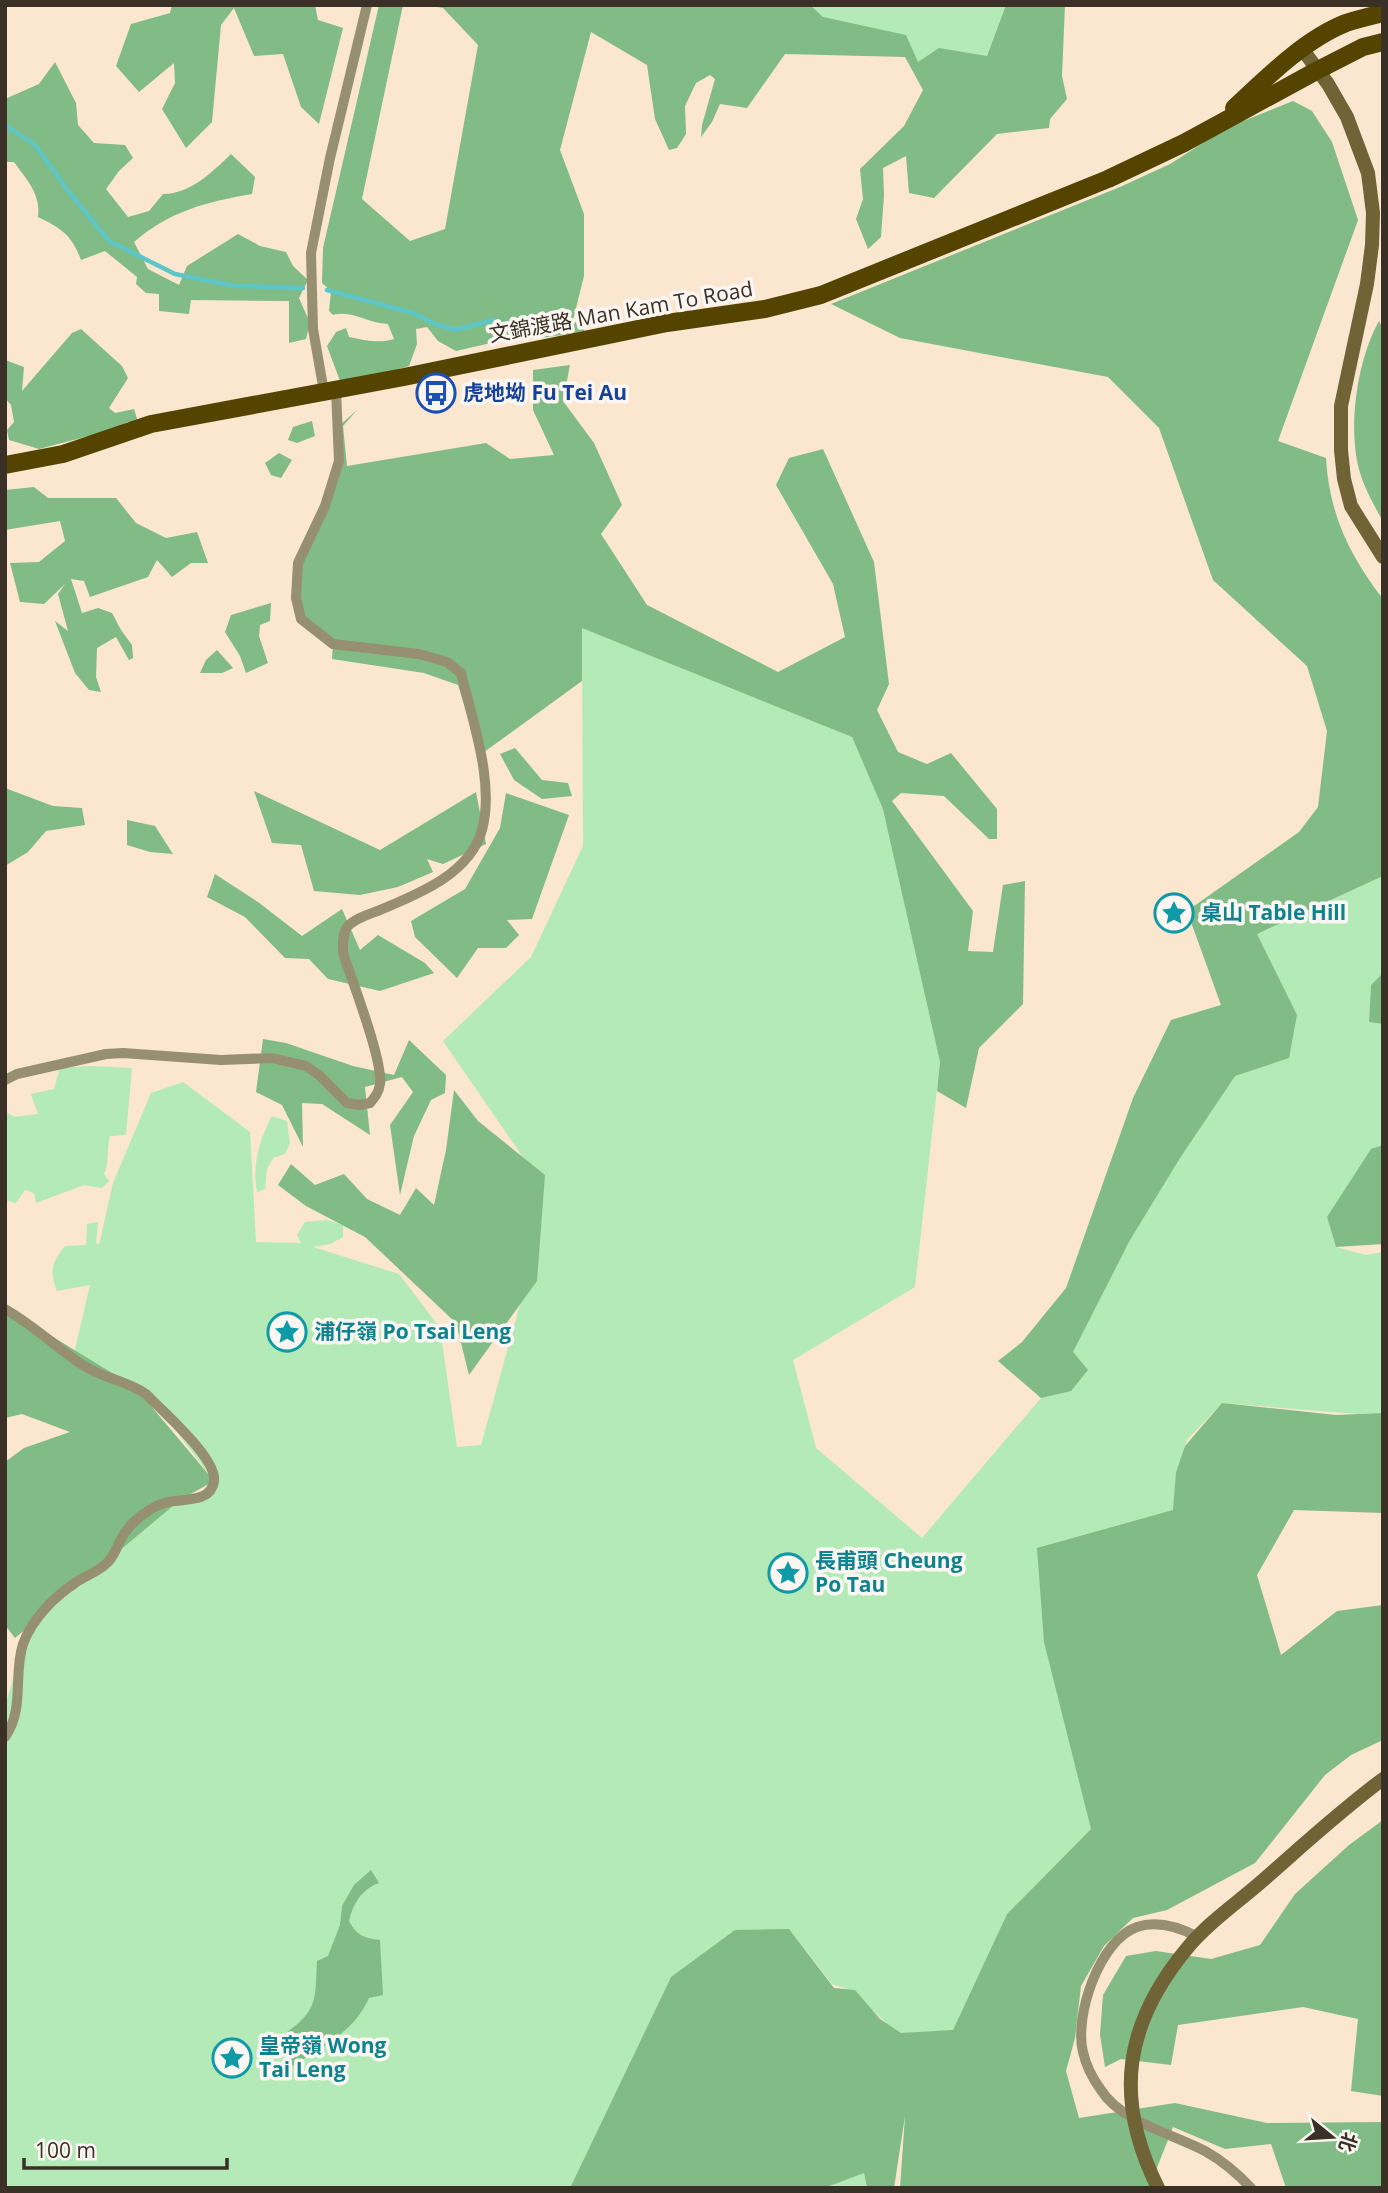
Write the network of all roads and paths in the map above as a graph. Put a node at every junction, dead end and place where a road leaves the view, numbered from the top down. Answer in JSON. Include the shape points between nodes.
{"nodes":[{"id":1,"x":367,"y":5,"type":"edge"},
{"id":2,"x":1383,"y":13,"type":"edge"},
{"id":3,"x":1383,"y":42,"type":"edge"},
{"id":4,"x":1303,"y":50,"type":"junction"},
{"id":5,"x":1318,"y":69,"type":"junction"},
{"id":6,"x":1219,"y":122,"type":"junction"},
{"id":7,"x":330,"y":391,"type":"junction"},
{"id":8,"x":5,"y":465,"type":"edge"},
{"id":9,"x":1383,"y":557,"type":"edge"},
{"id":10,"x":5,"y":1080,"type":"edge"},
{"id":11,"x":5,"y":1309,"type":"edge"},
{"id":12,"x":5,"y":1737,"type":"edge"},
{"id":13,"x":1383,"y":1779,"type":"edge"},
{"id":14,"x":1198,"y":1937,"type":"junction"},
{"id":15,"x":1158,"y":2188,"type":"edge"},
{"id":16,"x":1251,"y":2188,"type":"edge"}],
"edges":[{"from":1,"to":7,"type":"street","via":[[312,253],[313,329]]},
{"from":2,"to":4,"type":"main road","name":"文錦渡路 Man Kam To Road","via":[[1346,23]]},
{"from":3,"to":5,"type":"main road","name":"文錦渡路 Man Kam To Road"},
{"from":4,"to":5,"type":"street"},
{"from":4,"to":6,"type":"main road","name":"文錦渡路 Man Kam To Road","via":[[1280,65]]},
{"from":5,"to":6,"type":"main road","name":"文錦渡路 Man Kam To Road"},
{"from":5,"to":9,"type":"street","via":[[1347,117],[1368,173],[1372,245],[1341,406],[1341,450],[1351,506]]},
{"from":6,"to":7,"type":"main road","name":"文錦渡路 Man Kam To Road","via":[[1108,179],[821,295]]},
{"from":7,"to":8,"type":"main road","name":"文錦渡路 Man Kam To Road","via":[[151,425],[63,454]]},
{"from":7,"to":10,"type":"street","via":[[339,461],[326,506],[298,563],[296,598],[301,619],[333,644],[419,654],[447,662],[461,673],[485,781],[483,827],[469,857],[434,885],[359,919],[343,937],[343,953],[375,1053],[378,1093],[370,1103],[347,1103],[306,1066],[272,1058],[106,1054]]},
{"from":11,"to":12,"type":"street","via":[[96,1373],[146,1394],[206,1457],[214,1481],[202,1497],[162,1503],[139,1518],[105,1564],[49,1604],[23,1644],[16,1714]]},
{"from":13,"to":14,"type":"street"},
{"from":14,"to":15,"type":"street","via":[[1149,2005],[1133,2056],[1130,2101],[1143,2154]]},
{"from":14,"to":16,"type":"street","via":[[1156,1924],[1125,1934],[1103,1960],[1087,1993],[1082,2050],[1089,2071],[1110,2102],[1205,2151]]}]}
